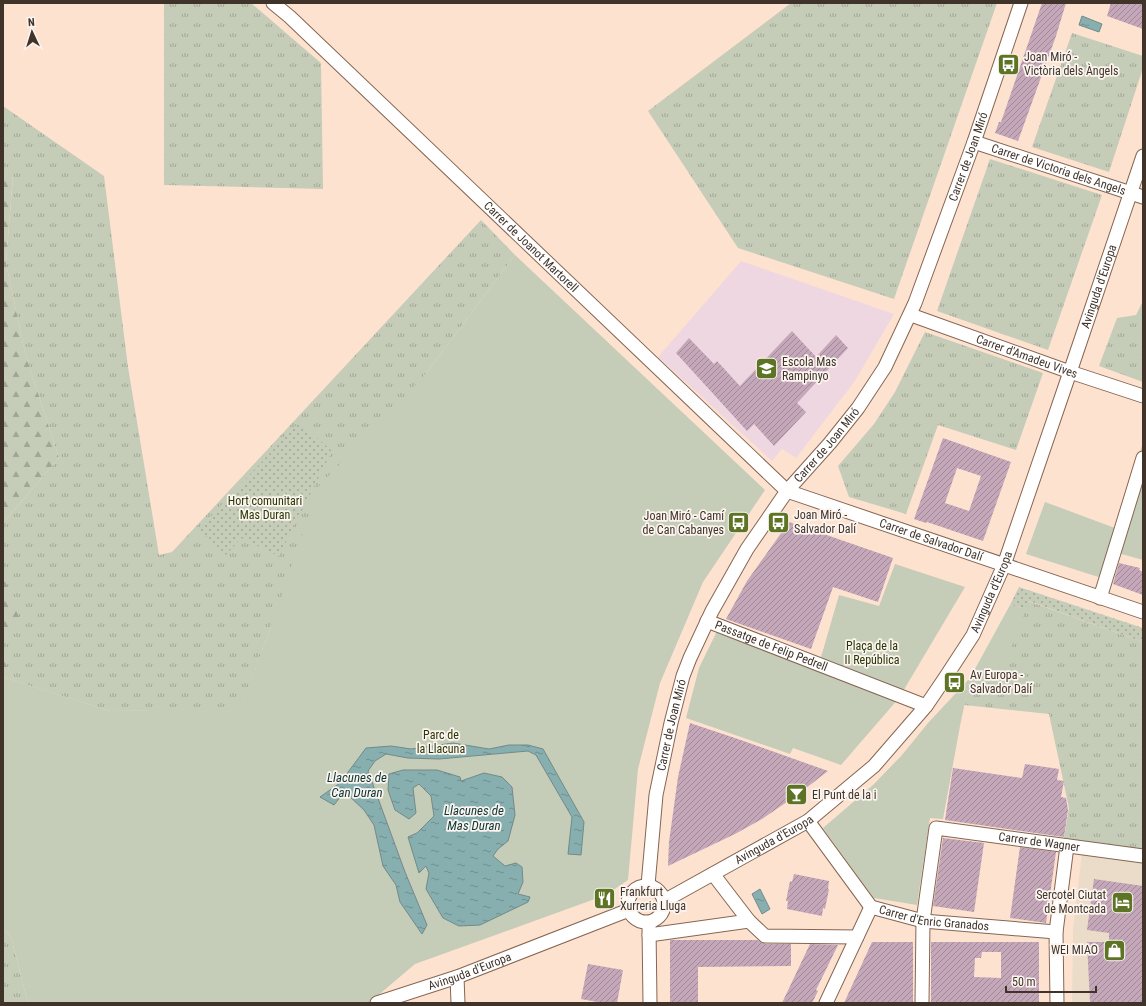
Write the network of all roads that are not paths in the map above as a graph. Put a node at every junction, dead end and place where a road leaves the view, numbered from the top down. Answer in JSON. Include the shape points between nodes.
{"nodes":[{"id":1,"x":273,"y":3,"type":"edge"},
{"id":2,"x":1021,"y":3,"type":"edge"},
{"id":3,"x":974,"y":142,"type":"junction"},
{"id":4,"x":1143,"y":156,"type":"edge"},
{"id":5,"x":1130,"y":193,"type":"junction"},
{"id":6,"x":1143,"y":197,"type":"edge"},
{"id":7,"x":910,"y":315,"type":"junction"},
{"id":8,"x":1070,"y":372,"type":"junction"},
{"id":9,"x":1143,"y":396,"type":"edge"},
{"id":10,"x":1143,"y":458,"type":"edge"},
{"id":11,"x":787,"y":491,"type":"junction"},
{"id":12,"x":1004,"y":565,"type":"junction"},
{"id":13,"x":1100,"y":598,"type":"junction"},
{"id":14,"x":1143,"y":612,"type":"edge"},
{"id":15,"x":707,"y":620,"type":"junction"},
{"id":16,"x":926,"y":706,"type":"junction"},
{"id":17,"x":808,"y":822,"type":"junction"},
{"id":18,"x":1067,"y":846,"type":"junction"},
{"id":19,"x":1143,"y":856,"type":"edge"},
{"id":20,"x":713,"y":874,"type":"junction"},
{"id":21,"x":648,"y":885,"type":"junction"},
{"id":22,"x":664,"y":901,"type":"junction"},
{"id":23,"x":871,"y":907,"type":"junction"},
{"id":24,"x":629,"y":910,"type":"junction"},
{"id":25,"x":749,"y":921,"type":"junction"},
{"id":26,"x":923,"y":921,"type":"junction"},
{"id":27,"x":649,"y":922,"type":"junction"},
{"id":28,"x":1056,"y":932,"type":"junction"},
{"id":29,"x":649,"y":935,"type":"junction"},
{"id":30,"x":857,"y":937,"type":"junction"},
{"id":31,"x":457,"y":977,"type":"junction"},
{"id":32,"x":377,"y":1003,"type":"edge"},
{"id":33,"x":458,"y":1003,"type":"edge"},
{"id":34,"x":650,"y":1003,"type":"edge"},
{"id":35,"x":826,"y":1003,"type":"edge"},
{"id":36,"x":922,"y":1003,"type":"edge"},
{"id":37,"x":1057,"y":1003,"type":"edge"}],
"edges":[{"from":1,"to":11,"type":"street","name":"Carrer de Joanot Martorell","via":[[295,21]]},
{"from":2,"to":3,"type":"street","name":"Carrer de Joan Miró"},
{"from":3,"to":5,"type":"street","name":"Carrer de Victoria dels Angels"},
{"from":3,"to":7,"type":"street","name":"Carrer de Joan Miró"},
{"from":4,"to":5,"type":"street","name":"Avinguda d'Europa"},
{"from":5,"to":6,"type":"street","name":"Carrer de Victoria dels Angels"},
{"from":5,"to":8,"type":"street","name":"Avinguda d'Europa"},
{"from":7,"to":8,"type":"street","name":"Carrer d'Amadeu Vives"},
{"from":7,"to":11,"type":"street","name":"Carrer de Joan Miró","via":[[885,367],[858,408],[830,444]]},
{"from":8,"to":9,"type":"street","name":"Carrer d'Amadeu Vives"},
{"from":8,"to":12,"type":"street","name":"Avinguda d'Europa"},
{"from":10,"to":13,"type":"street"},
{"from":11,"to":12,"type":"street","name":"Carrer de Salvador Dalí"},
{"from":11,"to":15,"type":"street","name":"Carrer de Joan Miró","via":[[747,549]]},
{"from":12,"to":13,"type":"street","name":"Carrer de Salvador Dalí"},
{"from":12,"to":16,"type":"street","name":"Avinguda d'Europa","via":[[973,635]]},
{"from":13,"to":14,"type":"street","name":"Carrer de Salvador Dalí"},
{"from":15,"to":16,"type":"street","name":"Passatge de Felip Pedrell"},
{"from":15,"to":21,"type":"street","name":"Carrer de Joan Miró","via":[[683,676],[671,723],[656,795]]},
{"from":16,"to":17,"type":"street","name":"Avinguda d'Europa","via":[[874,766]]},
{"from":17,"to":20,"type":"street","name":"Avinguda d'Europa"},
{"from":17,"to":23,"type":"street","name":"Carrer d'Enric Granados"},
{"from":18,"to":19,"type":"street","name":"Carrer de Wagner"},
{"from":18,"to":26,"type":"street","name":"Carrer de Wagner","via":[[936,828]]},
{"from":18,"to":28,"type":"street"},
{"from":20,"to":22,"type":"street","name":"Avinguda d'Europa"},
{"from":20,"to":25,"type":"street"},
{"from":21,"to":22,"type":"street","via":[[657,889]]},
{"from":21,"to":24,"type":"street","via":[[631,893],[628,900]]},
{"from":22,"to":27,"type":"street","via":[[661,914]]},
{"from":23,"to":26,"type":"street","name":"Carrer d'Enric Granados"},
{"from":23,"to":30,"type":"street"},
{"from":24,"to":27,"type":"street","via":[[635,918]]},
{"from":24,"to":31,"type":"street","name":"Avinguda d'Europa"},
{"from":25,"to":29,"type":"street"},
{"from":25,"to":30,"type":"street","via":[[765,936]]},
{"from":26,"to":28,"type":"street","name":"Carrer d'Enric Granados"},
{"from":26,"to":36,"type":"street"},
{"from":27,"to":29,"type":"street"},
{"from":28,"to":37,"type":"street"},
{"from":29,"to":34,"type":"street"},
{"from":30,"to":35,"type":"street"},
{"from":31,"to":32,"type":"street","name":"Avinguda d'Europa"},
{"from":31,"to":33,"type":"street"}]}
